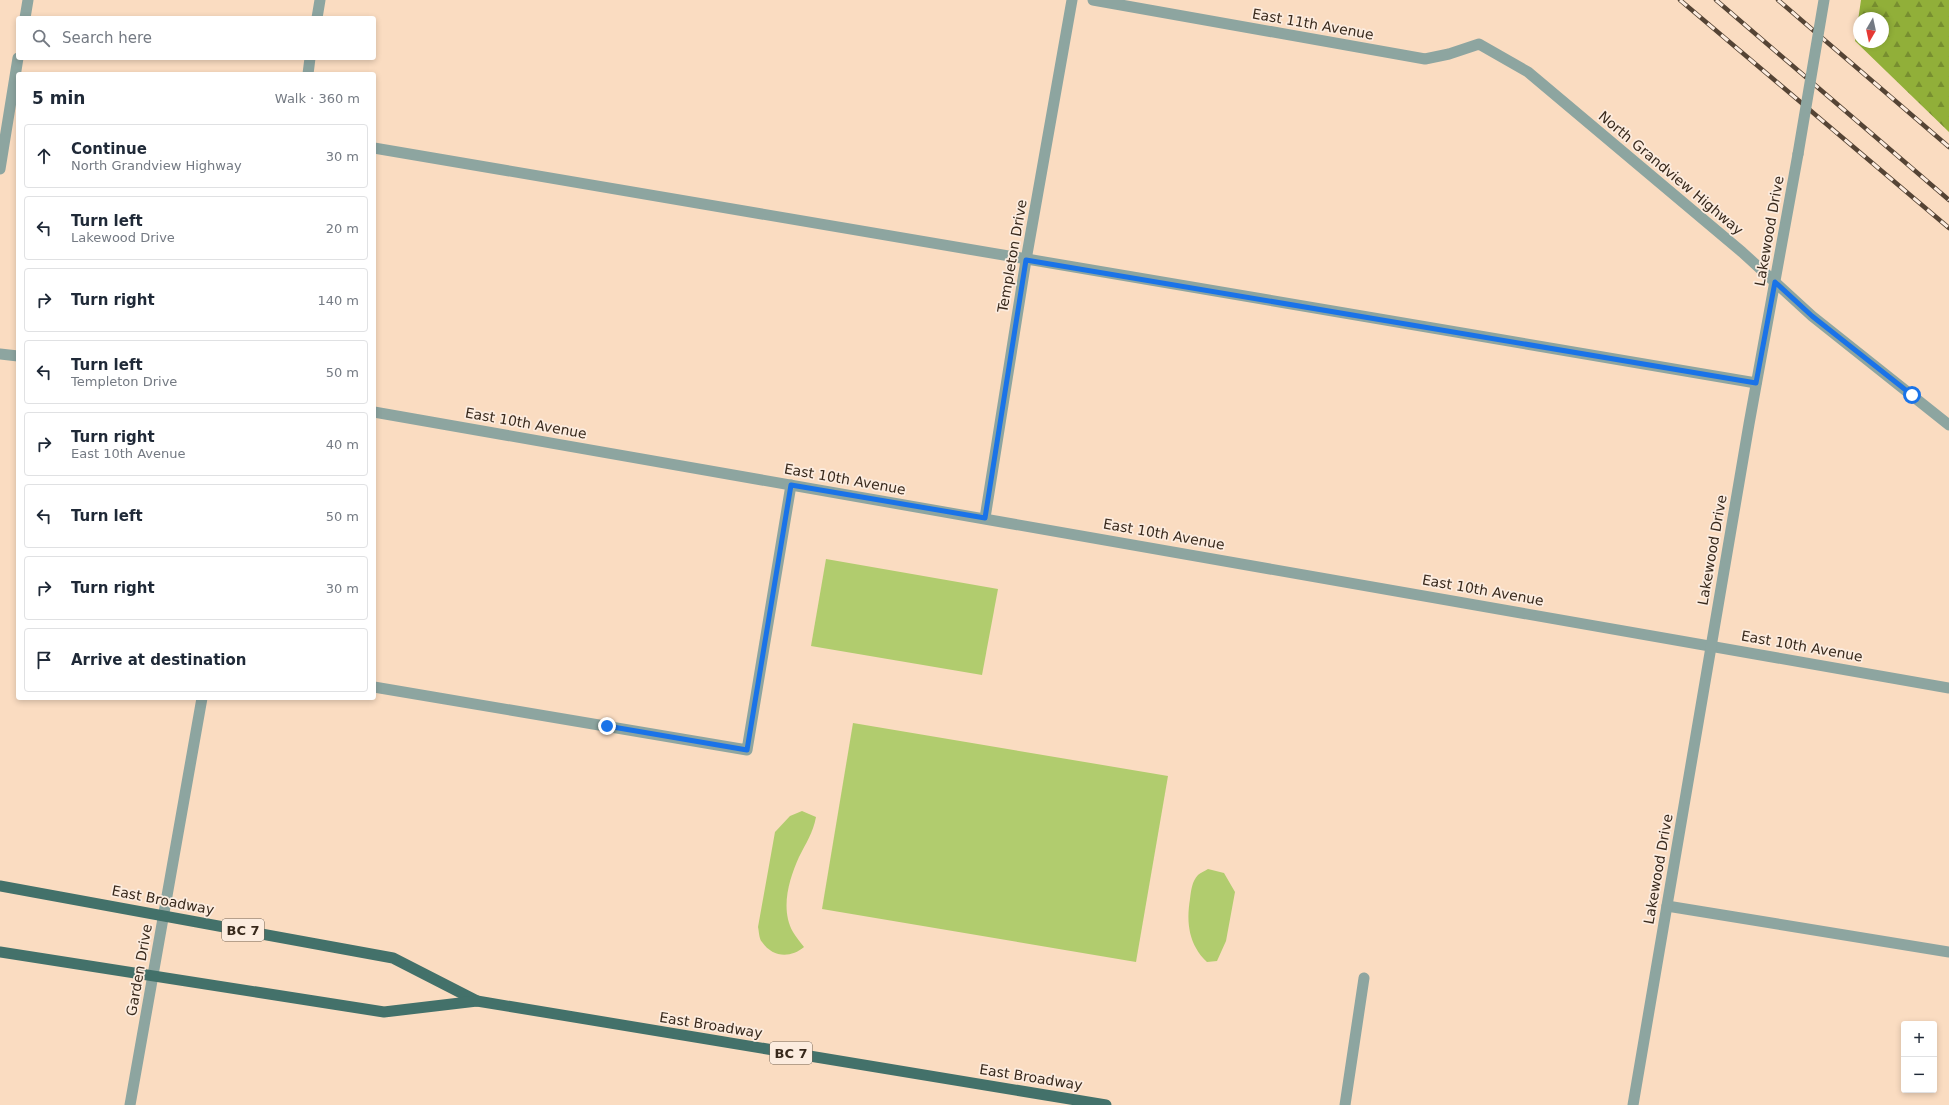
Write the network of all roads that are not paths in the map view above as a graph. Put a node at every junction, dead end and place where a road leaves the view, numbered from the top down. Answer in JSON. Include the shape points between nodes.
{"nodes":[{"id":1,"x":28,"y":0,"type":"edge"},
{"id":2,"x":320,"y":0,"type":"edge"},
{"id":3,"x":1072,"y":0,"type":"edge"},
{"id":4,"x":1093,"y":0,"type":"edge"},
{"id":5,"x":1824,"y":0,"type":"edge"},
{"id":6,"x":25,"y":16,"type":"edge"},
{"id":7,"x":317,"y":16,"type":"edge"},
{"id":8,"x":1479,"y":44,"type":"joint"},
{"id":9,"x":18,"y":60,"type":"edge"},
{"id":10,"x":310,"y":60,"type":"edge"},
{"id":11,"x":308,"y":72,"type":"edge"},
{"id":12,"x":376,"y":148,"type":"edge"},
{"id":13,"x":0,"y":169,"type":"edge"},
{"id":14,"x":1026,"y":260,"type":"junction"},
{"id":15,"x":1775,"y":282,"type":"junction"},
{"id":16,"x":0,"y":354,"type":"edge"},
{"id":17,"x":16,"y":356,"type":"edge"},
{"id":18,"x":1756,"y":383,"type":"junction"},
{"id":19,"x":376,"y":412,"type":"edge"},
{"id":20,"x":1949,"y":425,"type":"edge"},
{"id":21,"x":791,"y":485,"type":"junction"},
{"id":22,"x":985,"y":518,"type":"junction"},
{"id":23,"x":1711,"y":646,"type":"junction"},
{"id":24,"x":376,"y":686,"type":"edge"},
{"id":25,"x":1949,"y":688,"type":"edge"},
{"id":26,"x":202,"y":700,"type":"edge"},
{"id":27,"x":0,"y":886,"type":"edge"},
{"id":28,"x":1667,"y":906,"type":"junction"},
{"id":29,"x":165,"y":915,"type":"junction"},
{"id":30,"x":0,"y":952,"type":"edge"},
{"id":31,"x":1949,"y":952,"type":"edge"},
{"id":32,"x":153,"y":977,"type":"junction"},
{"id":33,"x":1364,"y":978,"type":"dead end"},
{"id":34,"x":477,"y":1001,"type":"junction"},
{"id":35,"x":130,"y":1105,"type":"edge"},
{"id":36,"x":1106,"y":1105,"type":"edge"},
{"id":37,"x":1345,"y":1105,"type":"edge"},
{"id":38,"x":1633,"y":1105,"type":"edge"}],
"edges":[{"from":1,"to":6,"type":"street"},
{"from":2,"to":7,"type":"street"},
{"from":3,"to":14,"type":"street","name":"Templeton Drive"},
{"from":4,"to":8,"type":"street","name":"East 11th Avenue","via":[[1425,59]]},
{"from":5,"to":15,"type":"street","name":"Lakewood Drive","bridge":true},
{"from":8,"to":15,"type":"street","name":"North Grandview Highway","via":[[1528,72]]},
{"from":9,"to":13,"type":"street"},
{"from":10,"to":11,"type":"street"},
{"from":12,"to":14,"type":"street"},
{"from":14,"to":18,"type":"street"},
{"from":14,"to":22,"type":"street","name":"Templeton Drive"},
{"from":15,"to":18,"type":"street","name":"Lakewood Drive"},
{"from":15,"to":20,"type":"street","name":"North Grandview Highway","via":[[1812,316]]},
{"from":16,"to":17,"type":"street"},
{"from":18,"to":23,"type":"street","name":"Lakewood Drive"},
{"from":19,"to":21,"type":"street","name":"East 10th Avenue"},
{"from":21,"to":22,"type":"street","name":"East 10th Avenue"},
{"from":21,"to":24,"type":"street","via":[[747,750]]},
{"from":22,"to":23,"type":"street","name":"East 10th Avenue"},
{"from":23,"to":25,"type":"street","name":"East 10th Avenue"},
{"from":23,"to":28,"type":"street","name":"Lakewood Drive"},
{"from":26,"to":29,"type":"street","name":"Garden Drive"},
{"from":27,"to":29,"type":"main road","name":"East Broadway","number":"BC 7"},
{"from":28,"to":31,"type":"street"},
{"from":28,"to":38,"type":"street","name":"Lakewood Drive"},
{"from":29,"to":32,"type":"street","name":"Garden Drive"},
{"from":29,"to":34,"type":"main road","name":"East Broadway","number":"BC 7","via":[[393,958]]},
{"from":30,"to":32,"type":"main road","name":"East Broadway","number":"BC 7"},
{"from":32,"to":34,"type":"main road","name":"East Broadway","number":"BC 7","via":[[384,1012]]},
{"from":32,"to":35,"type":"street","name":"Garden Drive"},
{"from":33,"to":37,"type":"street"},
{"from":34,"to":36,"type":"main road","name":"East Broadway","number":"BC 7"}]}
